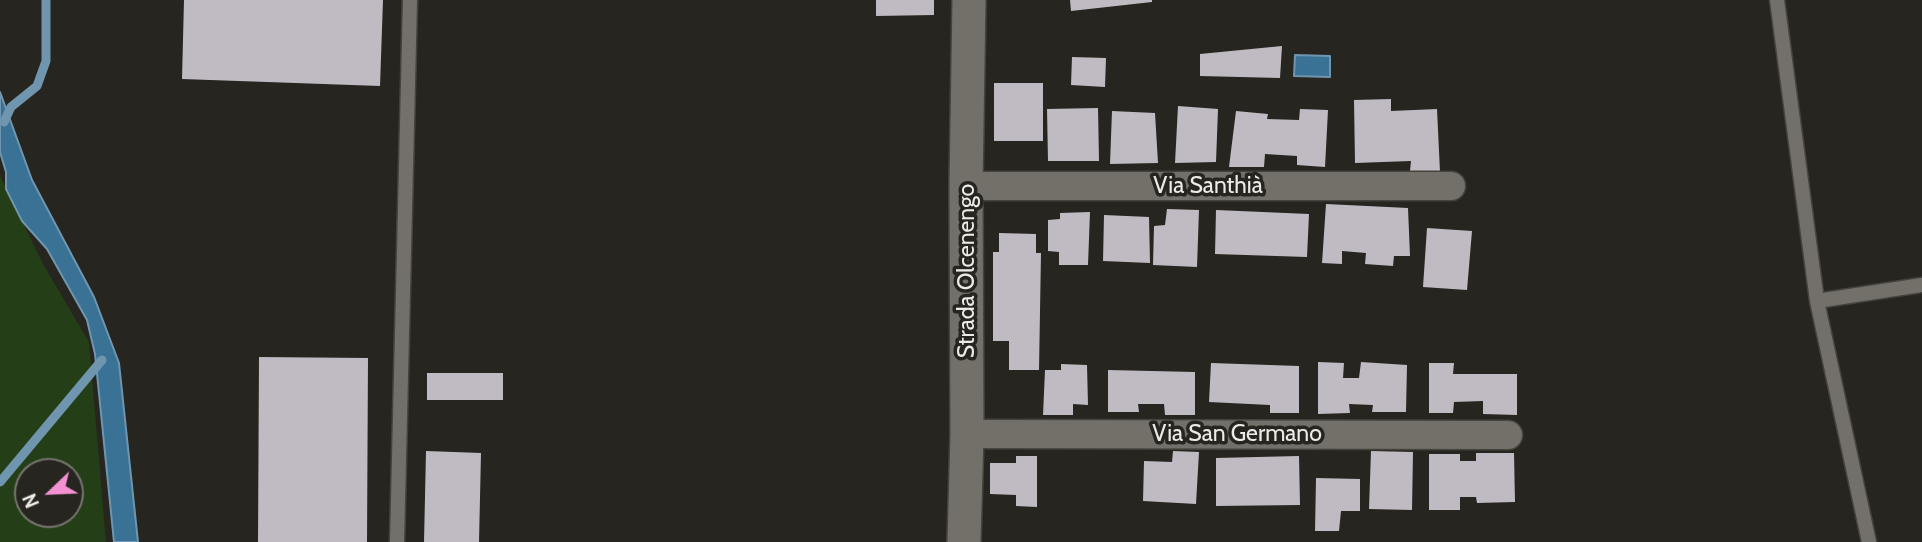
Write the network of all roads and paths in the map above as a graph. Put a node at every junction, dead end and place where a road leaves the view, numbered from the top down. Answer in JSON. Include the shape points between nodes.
{"nodes":[{"id":1,"x":410,"y":0,"type":"edge"},
{"id":2,"x":969,"y":0,"type":"edge"},
{"id":3,"x":1777,"y":0,"type":"edge"},
{"id":4,"x":966,"y":186,"type":"junction"},
{"id":5,"x":1451,"y":186,"type":"dead end"},
{"id":6,"x":1922,"y":285,"type":"edge"},
{"id":7,"x":1817,"y":301,"type":"junction"},
{"id":8,"x":967,"y":433,"type":"junction"},
{"id":9,"x":1508,"y":435,"type":"dead end"},
{"id":10,"x":397,"y":542,"type":"edge"},
{"id":11,"x":964,"y":542,"type":"edge"},
{"id":12,"x":1870,"y":542,"type":"edge"}],
"edges":[{"from":1,"to":10,"type":"lane"},
{"from":2,"to":4,"type":"street","name":"Strada Olcenengo"},
{"from":3,"to":7,"type":"lane"},
{"from":4,"to":5,"type":"street","name":"Via Santhià"},
{"from":4,"to":8,"type":"street","name":"Strada Olcenengo"},
{"from":6,"to":7,"type":"lane"},
{"from":7,"to":12,"type":"lane"},
{"from":8,"to":9,"type":"street","name":"Via San Germano"},
{"from":8,"to":11,"type":"street","name":"Strada Olcenengo"}]}
